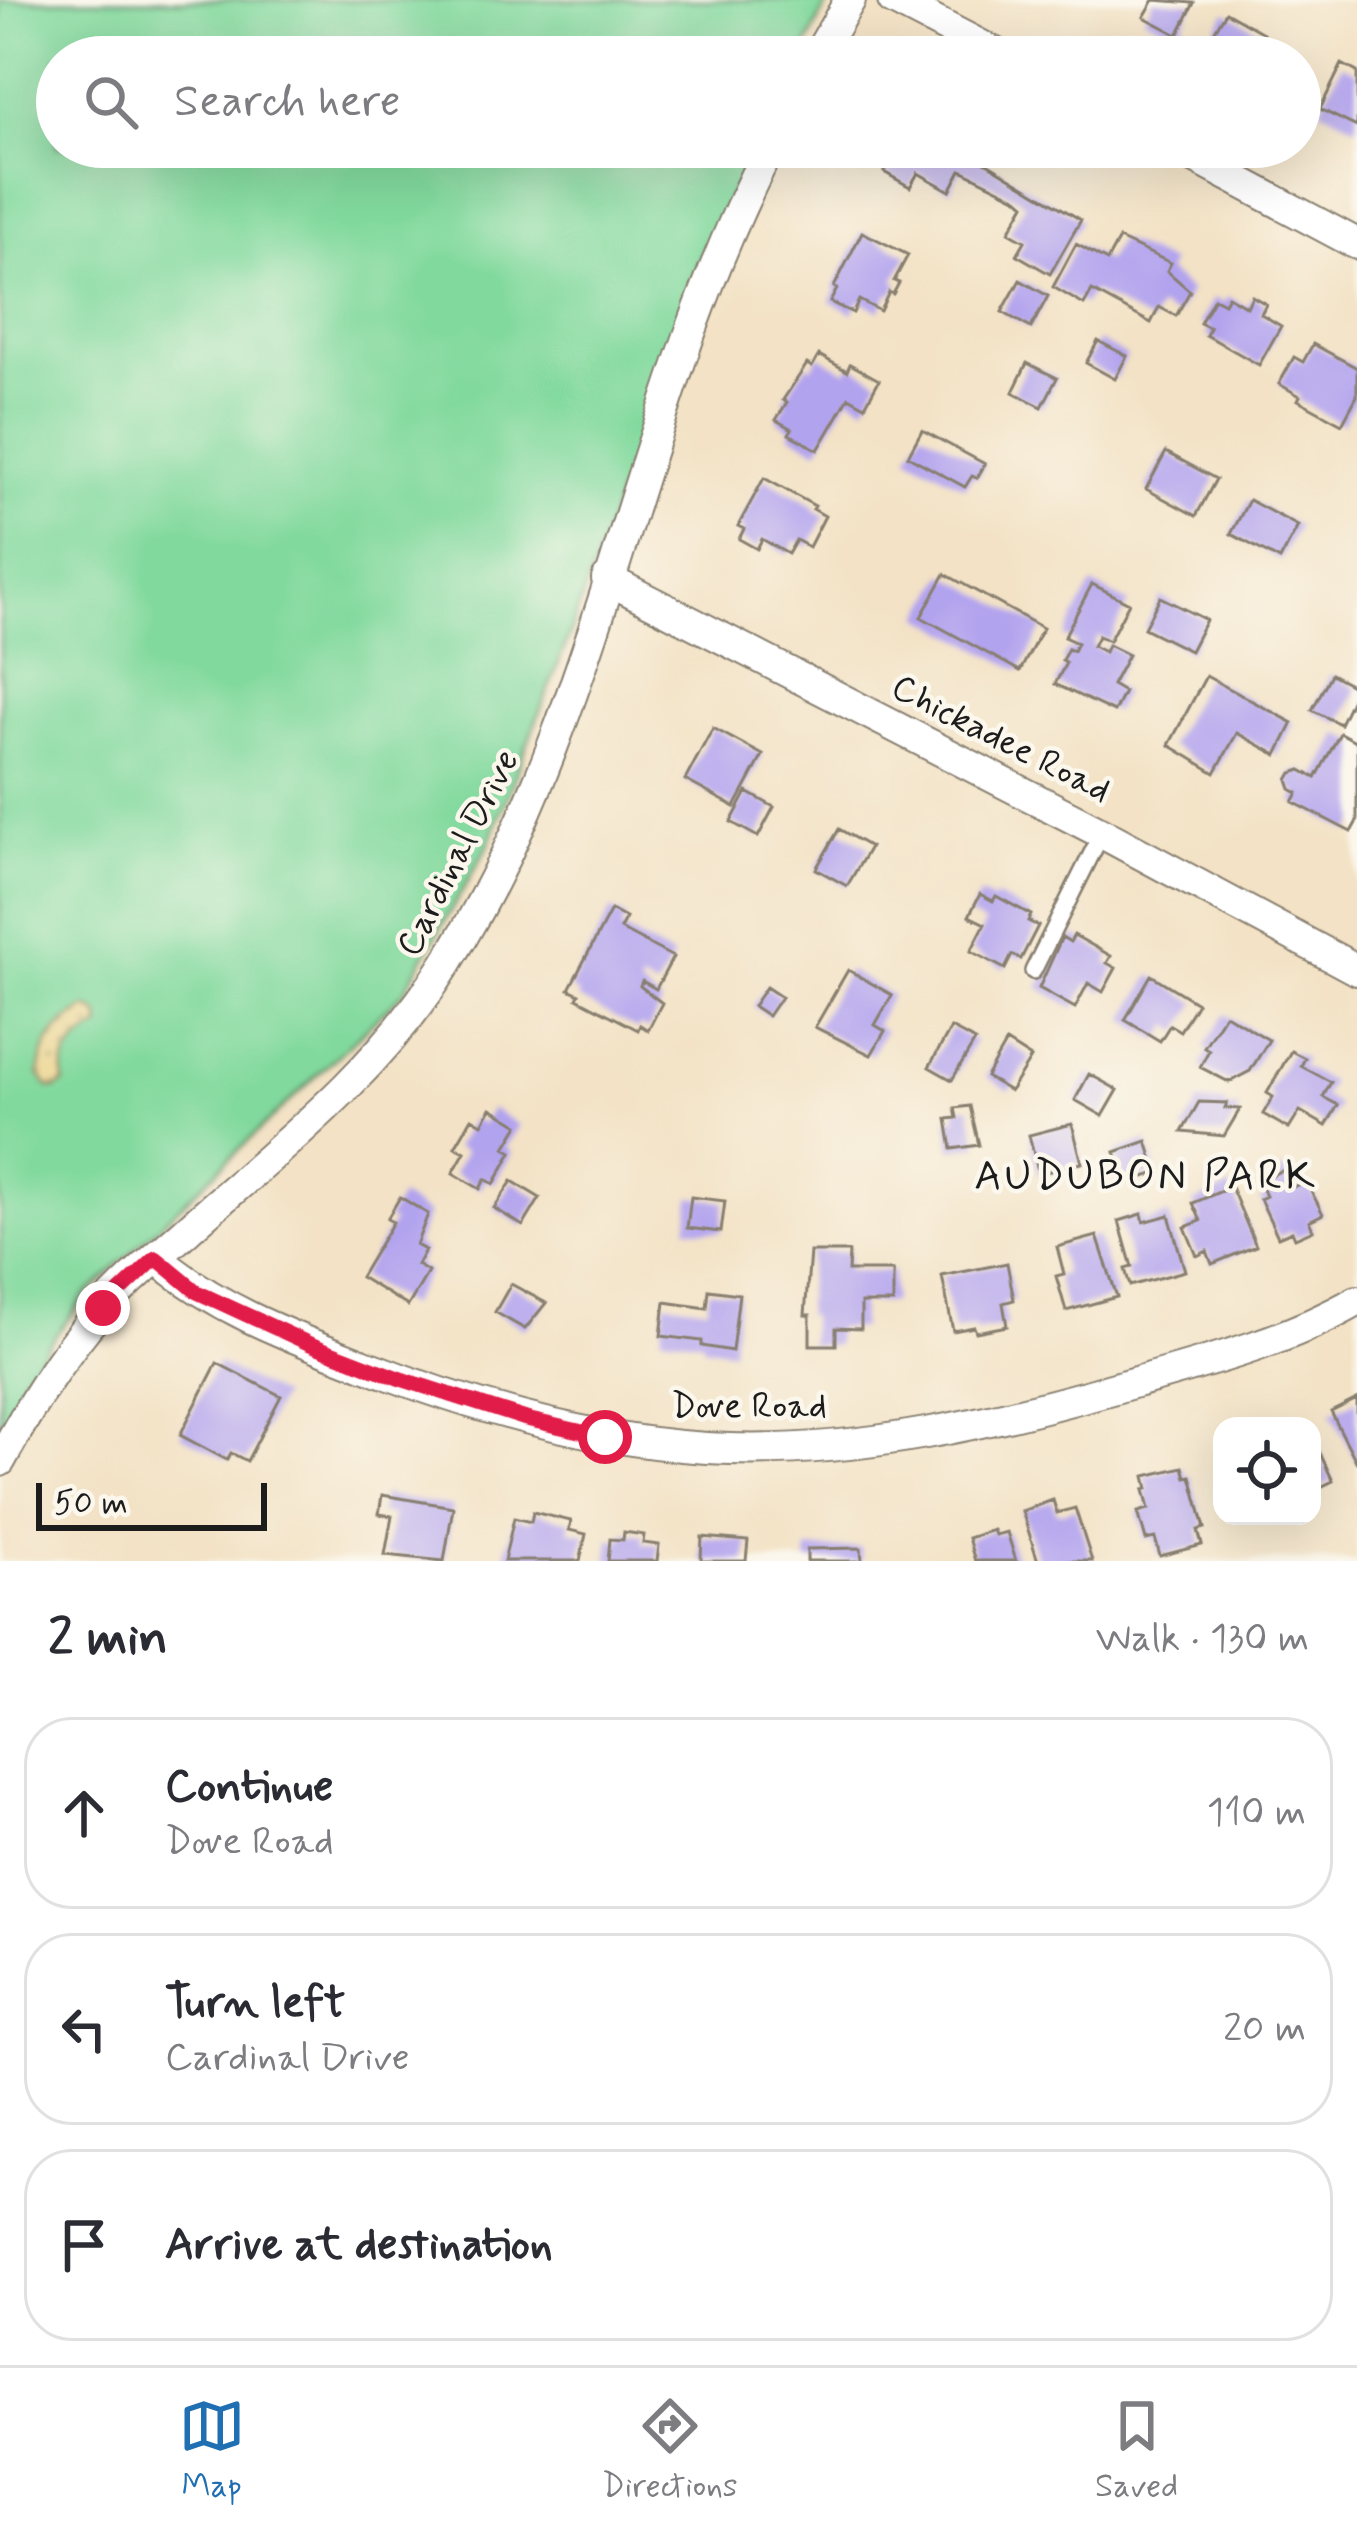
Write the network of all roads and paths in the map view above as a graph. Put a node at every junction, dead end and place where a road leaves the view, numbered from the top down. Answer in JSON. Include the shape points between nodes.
{"nodes":[{"id":1,"x":850,"y":0,"type":"edge"},
{"id":2,"x":893,"y":0,"type":"edge"},
{"id":3,"x":829,"y":36,"type":"edge"},
{"id":4,"x":962,"y":36,"type":"edge"},
{"id":5,"x":760,"y":168,"type":"edge"},
{"id":6,"x":1214,"y":168,"type":"edge"},
{"id":7,"x":1357,"y":244,"type":"edge"},
{"id":8,"x":607,"y":579,"type":"junction"},
{"id":9,"x":1102,"y":833,"type":"junction"},
{"id":10,"x":1357,"y":970,"type":"edge"},
{"id":11,"x":1033,"y":971,"type":"dead end"},
{"id":12,"x":156,"y":1258,"type":"junction"},
{"id":13,"x":1357,"y":1301,"type":"edge"},
{"id":14,"x":0,"y":1461,"type":"edge"}],
"edges":[{"from":1,"to":3,"type":"street"},
{"from":2,"to":4,"type":"street"},
{"from":5,"to":8,"type":"street","name":"Cardinal Drive","via":[[666,399]]},
{"from":6,"to":7,"type":"street"},
{"from":8,"to":9,"type":"street","name":"Chickadee Road"},
{"from":8,"to":12,"type":"street","name":"Cardinal Drive","via":[[531,802],[449,960],[354,1082]]},
{"from":9,"to":10,"type":"street","name":"Chickadee Road"},
{"from":9,"to":11,"type":"lane"},
{"from":12,"to":13,"type":"street","name":"Dove Road","via":[[197,1292],[398,1378],[605,1437],[708,1448],[801,1448],[986,1423],[1210,1362]]},
{"from":12,"to":14,"type":"street","name":"Cardinal Drive","via":[[75,1342]]}]}
